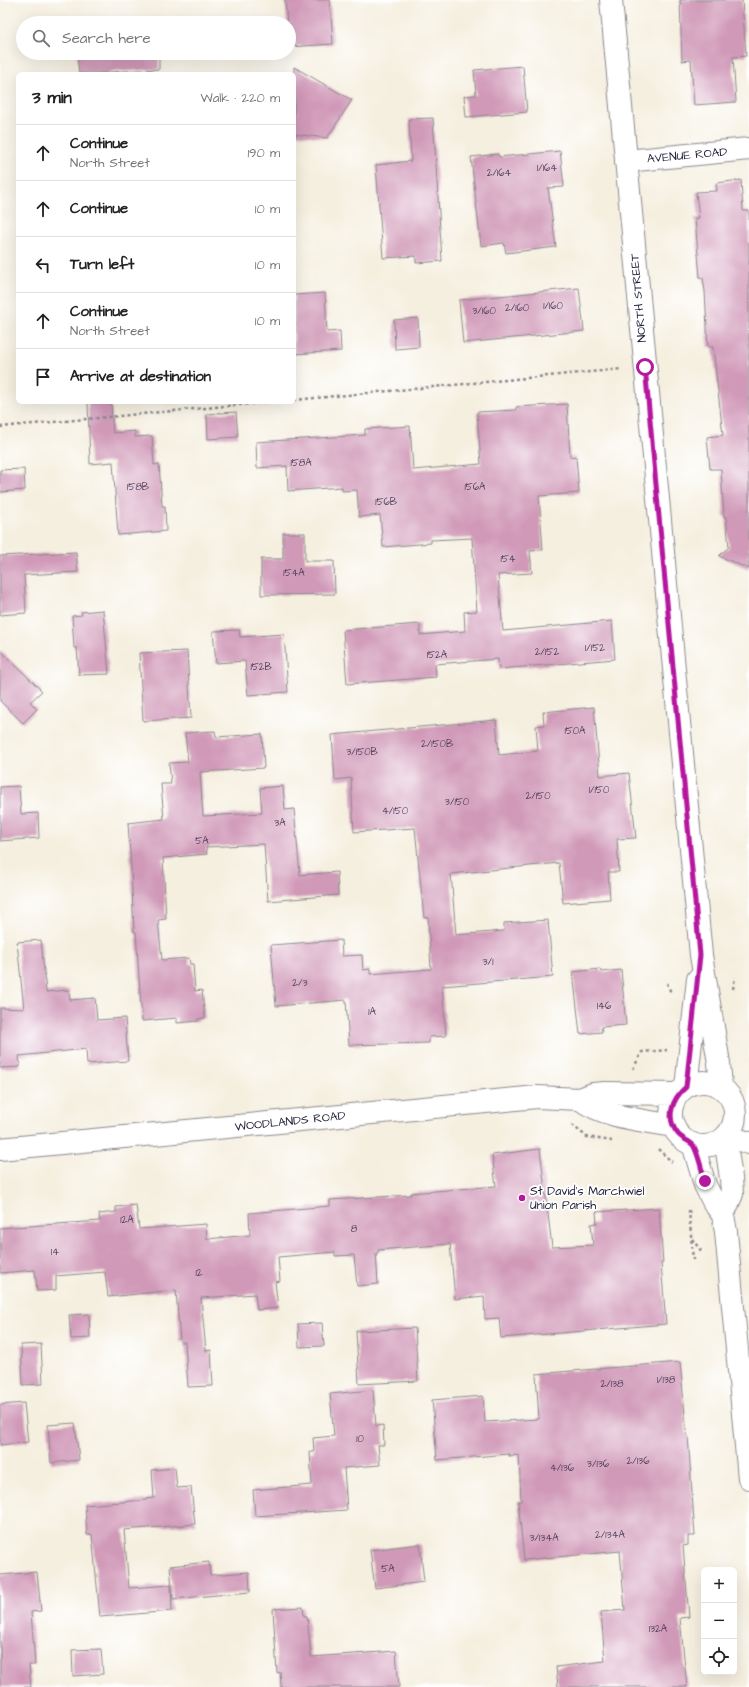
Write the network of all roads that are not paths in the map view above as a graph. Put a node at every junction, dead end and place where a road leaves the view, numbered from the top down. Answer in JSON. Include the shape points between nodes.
{"nodes":[{"id":1,"x":611,"y":0,"type":"edge"},
{"id":2,"x":749,"y":149,"type":"edge"},
{"id":3,"x":626,"y":161,"type":"junction"},
{"id":4,"x":700,"y":955,"type":"junction"},
{"id":5,"x":721,"y":1087,"type":"junction"},
{"id":6,"x":682,"y":1091,"type":"junction"},
{"id":7,"x":580,"y":1098,"type":"junction"},
{"id":8,"x":742,"y":1114,"type":"edge"},
{"id":9,"x":674,"y":1126,"type":"junction"},
{"id":10,"x":726,"y":1137,"type":"junction"},
{"id":11,"x":749,"y":1142,"type":"edge"},
{"id":12,"x":693,"y":1144,"type":"junction"},
{"id":13,"x":0,"y":1149,"type":"edge"},
{"id":14,"x":749,"y":1193,"type":"edge"},
{"id":15,"x":725,"y":1224,"type":"junction"},
{"id":16,"x":749,"y":1478,"type":"edge"}],
"edges":[{"from":1,"to":3,"type":"street","name":"NORTH STREET"},
{"from":2,"to":3,"type":"street","name":"AVENUE ROAD"},
{"from":3,"to":4,"type":"street","name":"NORTH STREET"},
{"from":4,"to":5,"type":"street","name":"NORTH STREET"},
{"from":4,"to":6,"type":"street","name":"NORTH STREET"},
{"from":5,"to":6,"type":"street","via":[[704,1082]]},
{"from":5,"to":8,"type":"street"},
{"from":6,"to":7,"type":"street","name":"WOODLANDS ROAD","via":[[605,1093]]},
{"from":6,"to":9,"type":"street","via":[[672,1104],[671,1116]]},
{"from":7,"to":9,"type":"street","via":[[592,1108],[605,1112]]},
{"from":7,"to":13,"type":"street","name":"WOODLANDS ROAD","via":[[537,1097]]},
{"from":8,"to":10,"type":"street"},
{"from":9,"to":12,"type":"street","via":[[685,1140]]},
{"from":10,"to":11,"type":"street"},
{"from":10,"to":12,"type":"street","via":[[710,1145]]},
{"from":10,"to":15,"type":"street","via":[[732,1194]]},
{"from":12,"to":15,"type":"street","via":[[705,1185]]},
{"from":14,"to":15,"type":"street"},
{"from":15,"to":16,"type":"street"}]}
